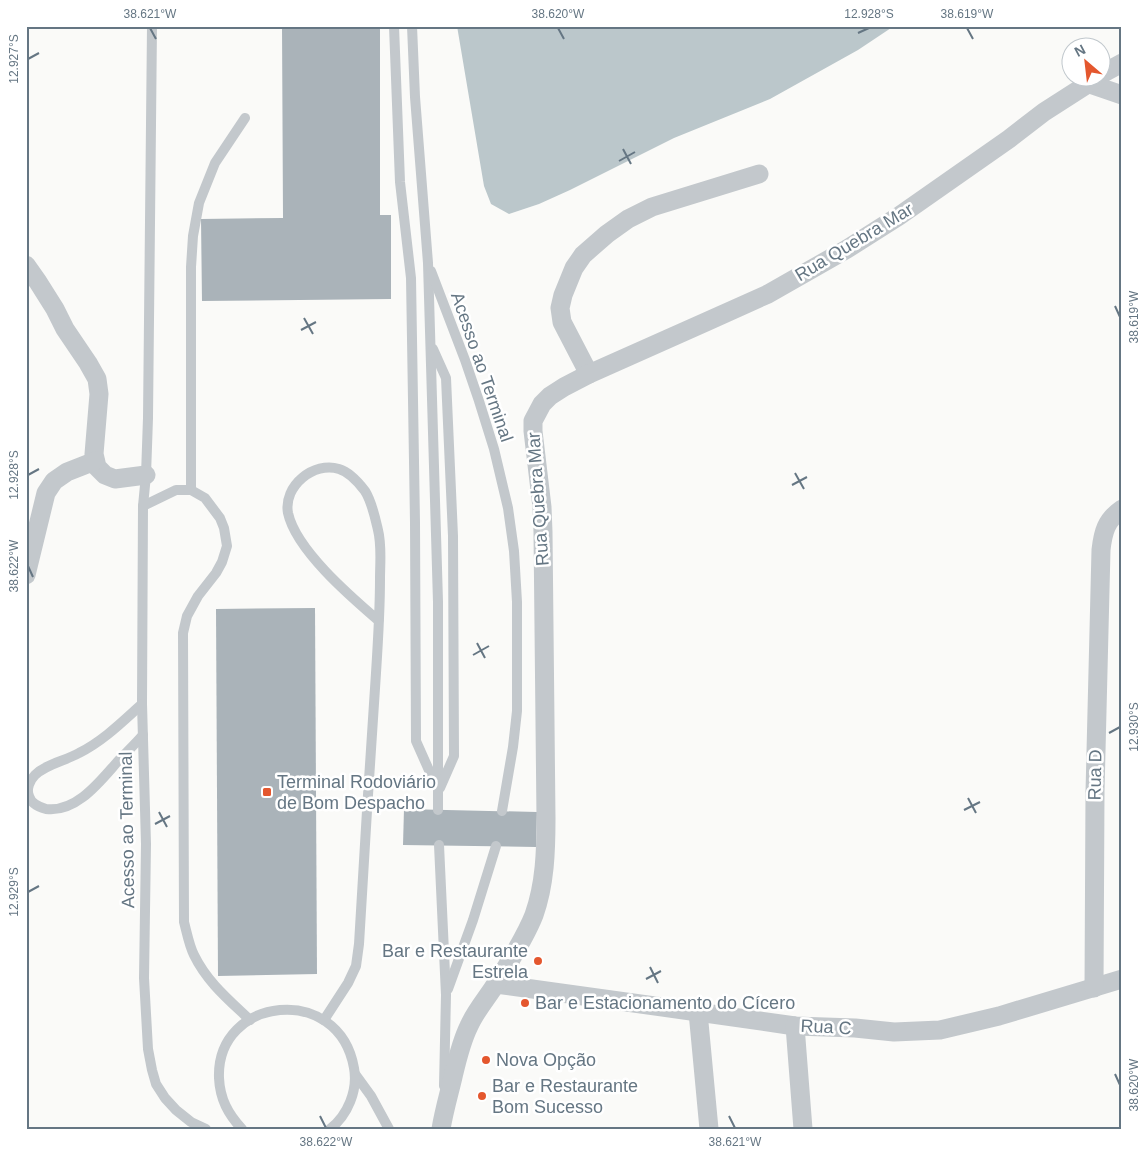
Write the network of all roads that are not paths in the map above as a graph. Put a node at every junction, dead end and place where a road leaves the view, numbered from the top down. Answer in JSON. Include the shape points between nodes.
{"nodes":[{"id":1,"x":152,"y":26,"type":"edge"},
{"id":2,"x":394,"y":26,"type":"edge"},
{"id":3,"x":412,"y":26,"type":"edge"},
{"id":4,"x":1122,"y":63,"type":"edge"},
{"id":5,"x":1110,"y":70,"type":"edge"},
{"id":6,"x":1081,"y":88,"type":"edge"},
{"id":7,"x":1110,"y":88,"type":"edge"},
{"id":8,"x":1122,"y":95,"type":"edge"},
{"id":9,"x":245,"y":118,"type":"dead end"},
{"id":10,"x":760,"y":174,"type":"dead end"},
{"id":11,"x":428,"y":263,"type":"junction"},
{"id":12,"x":26,"y":265,"type":"edge"},
{"id":13,"x":430,"y":343,"type":"junction"},
{"id":14,"x":589,"y":374,"type":"junction"},
{"id":15,"x":95,"y":461,"type":"junction"},
{"id":16,"x":146,"y":474,"type":"junction"},
{"id":17,"x":190,"y":490,"type":"junction"},
{"id":18,"x":143,"y":506,"type":"junction"},
{"id":19,"x":1122,"y":509,"type":"edge"},
{"id":20,"x":26,"y":575,"type":"edge"},
{"id":21,"x":379,"y":621,"type":"junction"},
{"id":22,"x":142,"y":704,"type":"junction"},
{"id":23,"x":142,"y":735,"type":"junction"},
{"id":24,"x":438,"y":791,"type":"junction"},
{"id":25,"x":438,"y":810,"type":"dead end"},
{"id":26,"x":502,"y":811,"type":"dead end"},
{"id":27,"x":439,"y":845,"type":"dead end"},
{"id":28,"x":496,"y":846,"type":"dead end"},
{"id":29,"x":1122,"y":979,"type":"edge"},
{"id":30,"x":496,"y":984,"type":"junction"},
{"id":31,"x":1094,"y":988,"type":"junction"},
{"id":32,"x":446,"y":995,"type":"junction"},
{"id":33,"x":698,"y":1012,"type":"junction"},
{"id":34,"x":250,"y":1020,"type":"junction"},
{"id":35,"x":324,"y":1020,"type":"junction"},
{"id":36,"x":795,"y":1026,"type":"junction"},
{"id":37,"x":355,"y":1074,"type":"junction"},
{"id":38,"x":442,"y":1123,"type":"edge"},
{"id":39,"x":206,"y":1129,"type":"edge"},
{"id":40,"x":242,"y":1129,"type":"edge"},
{"id":41,"x":330,"y":1129,"type":"edge"},
{"id":42,"x":389,"y":1129,"type":"edge"},
{"id":43,"x":709,"y":1129,"type":"edge"},
{"id":44,"x":803,"y":1129,"type":"edge"}],
"edges":[{"from":1,"to":16,"type":"lane","name":"Acesso ao Terminal"},
{"from":2,"to":24,"type":"lane","via":[[400,182],[411,278],[416,742]]},
{"from":3,"to":11,"type":"lane","name":"Acesso ao Terminal"},
{"from":4,"to":5,"type":"street","name":"Rua Quebra Mar"},
{"from":6,"to":14,"type":"street","name":"Rua Quebra Mar","via":[[848,250],[768,294]]},
{"from":7,"to":8,"type":"street"},
{"from":9,"to":17,"type":"lane","via":[[215,163],[199,203],[193,236]]},
{"from":10,"to":14,"type":"street","via":[[652,208],[628,219],[583,255],[574,268],[560,308],[562,322]]},
{"from":11,"to":13,"type":"lane","name":"Acesso ao Terminal"},
{"from":11,"to":26,"type":"lane","name":"Acesso ao Terminal","via":[[494,449],[514,551],[517,701]]},
{"from":12,"to":15,"type":"street","via":[[97,379]]},
{"from":13,"to":24,"type":"lane","name":"Acesso ao Terminal","via":[[438,602]]},
{"from":13,"to":24,"type":"lane","via":[[446,378],[453,536],[454,756]]},
{"from":14,"to":30,"type":"street","name":"Rua Quebra Mar","via":[[550,396],[533,421],[543,524],[546,851],[541,890],[533,916]]},
{"from":15,"to":16,"type":"street","via":[[105,475],[115,479]]},
{"from":15,"to":20,"type":"street","via":[[66,472],[54,480],[46,493]]},
{"from":16,"to":18,"type":"lane","name":"Acesso ao Terminal"},
{"from":17,"to":18,"type":"lane","via":[[176,490]]},
{"from":17,"to":34,"type":"lane","via":[[205,498],[220,518],[227,546],[216,573],[187,616],[183,633],[184,922],[193,954],[204,974]]},
{"from":18,"to":22,"type":"lane","name":"Acesso ao Terminal"},
{"from":19,"to":31,"type":"street","name":"Rua D","via":[[1105,528],[1101,550]]},
{"from":21,"to":21,"type":"lane","via":[[381,542],[370,502],[352,477],[340,469],[319,468],[305,476],[290,494],[288,512],[293,527],[323,569]]},
{"from":21,"to":35,"type":"lane","via":[[356,966]]},
{"from":22,"to":23,"type":"lane","name":"Acesso ao Terminal"},
{"from":22,"to":23,"type":"lane","via":[[97,743],[36,774],[30,781],[29,796],[36,806],[43,808],[62,808],[72,803],[90,793]]},
{"from":23,"to":39,"type":"lane","name":"Acesso ao Terminal","via":[[146,844],[144,978],[148,1050],[156,1084],[165,1098],[191,1122]]},
{"from":24,"to":25,"type":"lane","name":"Acesso ao Terminal"},
{"from":27,"to":32,"type":"lane"},
{"from":28,"to":32,"type":"lane"},
{"from":29,"to":31,"type":"street","name":"Rua C"},
{"from":30,"to":33,"type":"street","name":"Rua C"},
{"from":30,"to":38,"type":"street","name":"Rua Quebra Mar","via":[[468,1028]]},
{"from":31,"to":36,"type":"street","name":"Rua C","via":[[940,1030],[894,1032]]},
{"from":32,"to":38,"type":"lane"},
{"from":33,"to":36,"type":"street","name":"Rua C"},
{"from":33,"to":43,"type":"street"},
{"from":34,"to":35,"type":"lane","via":[[268,1012],[287,1009],[307,1012]]},
{"from":34,"to":40,"type":"lane","via":[[228,1041],[219,1073],[223,1104]]},
{"from":35,"to":37,"type":"lane","via":[[346,1044]]},
{"from":36,"to":44,"type":"street"},
{"from":37,"to":41,"type":"lane","via":[[350,1102]]},
{"from":37,"to":42,"type":"lane"}]}
